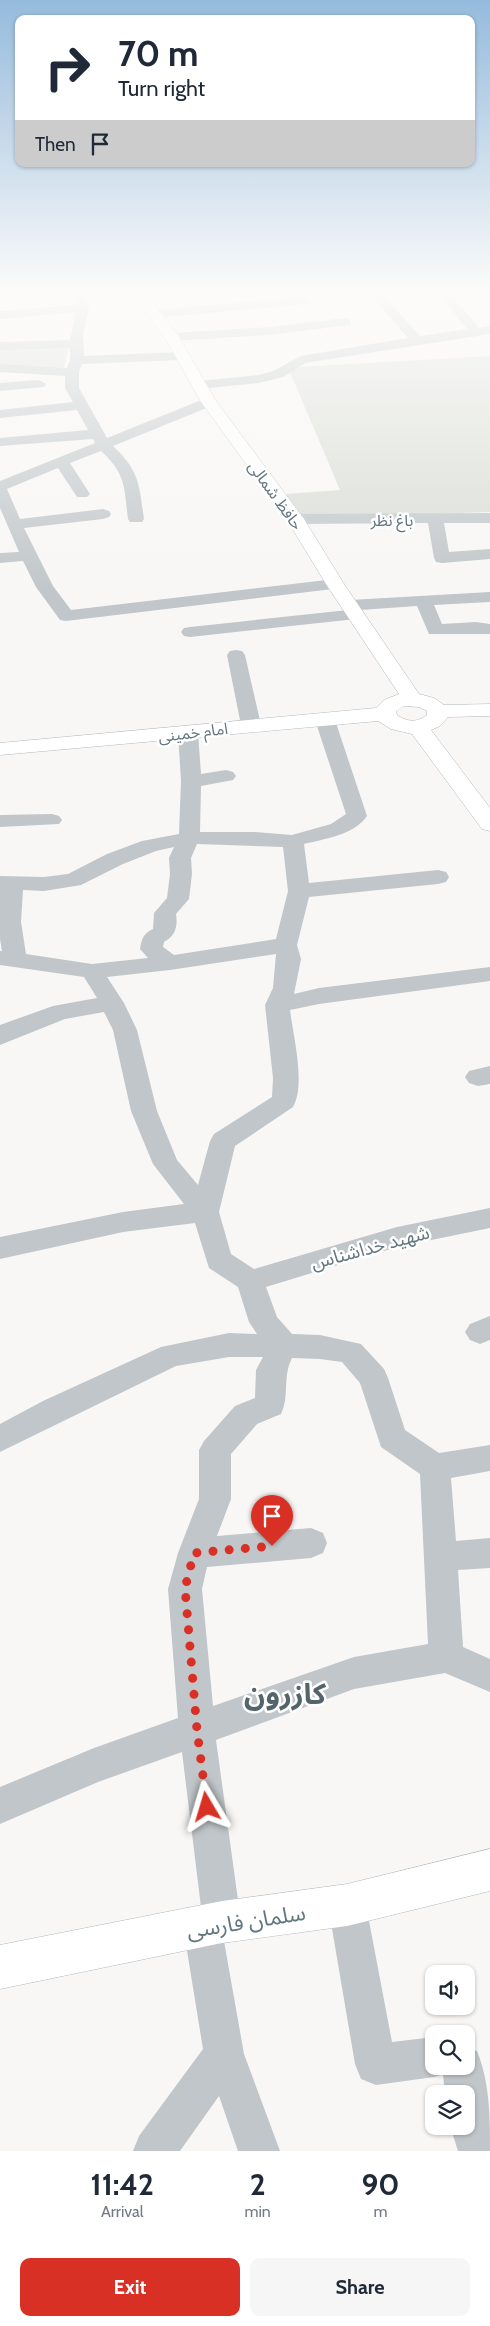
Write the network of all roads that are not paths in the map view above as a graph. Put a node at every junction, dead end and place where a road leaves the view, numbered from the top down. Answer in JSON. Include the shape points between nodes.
{"nodes":[{"id":1,"x":75,"y":393,"type":"edge"},
{"id":2,"x":205,"y":393,"type":"edge"},
{"id":3,"x":209,"y":402,"type":"junction"},
{"id":4,"x":81,"y":406,"type":"junction"},
{"id":5,"x":0,"y":414,"type":"edge"},
{"id":6,"x":100,"y":439,"type":"junction"},
{"id":7,"x":0,"y":442,"type":"edge"},
{"id":8,"x":61,"y":461,"type":"junction"},
{"id":9,"x":0,"y":486,"type":"edge"},
{"id":10,"x":0,"y":490,"type":"edge"},
{"id":11,"x":82,"y":494,"type":"dead end"},
{"id":12,"x":103,"y":514,"type":"dead end"},
{"id":13,"x":490,"y":518,"type":"edge"},
{"id":14,"x":136,"y":519,"type":"dead end"},
{"id":15,"x":295,"y":519,"type":"junction"},
{"id":16,"x":435,"y":520,"type":"junction"},
{"id":17,"x":15,"y":524,"type":"junction"},
{"id":18,"x":490,"y":554,"type":"edge"},
{"id":19,"x":29,"y":556,"type":"junction"},
{"id":20,"x":0,"y":558,"type":"edge"},
{"id":21,"x":335,"y":584,"type":"junction"},
{"id":22,"x":490,"y":597,"type":"edge"},
{"id":23,"x":424,"y":601,"type":"junction"},
{"id":24,"x":353,"y":609,"type":"junction"},
{"id":25,"x":490,"y":629,"type":"edge"},
{"id":26,"x":190,"y":632,"type":"dead end"},
{"id":27,"x":236,"y":655,"type":"dead end"},
{"id":28,"x":412,"y":699,"type":"junction"},
{"id":29,"x":490,"y":710,"type":"edge"},
{"id":30,"x":438,"y":711,"type":"junction"},
{"id":31,"x":385,"y":714,"type":"junction"},
{"id":32,"x":325,"y":720,"type":"junction"},
{"id":33,"x":251,"y":725,"type":"junction"},
{"id":34,"x":418,"y":727,"type":"junction"},
{"id":35,"x":188,"y":733,"type":"junction"},
{"id":36,"x":0,"y":749,"type":"edge"},
{"id":37,"x":226,"y":776,"type":"dead end"},
{"id":38,"x":190,"y":781,"type":"junction"},
{"id":39,"x":52,"y":820,"type":"dead end"},
{"id":40,"x":0,"y":821,"type":"edge"},
{"id":41,"x":490,"y":824,"type":"edge"},
{"id":42,"x":189,"y":838,"type":"junction"},
{"id":43,"x":294,"y":841,"type":"junction"},
{"id":44,"x":438,"y":878,"type":"dead end"},
{"id":45,"x":7,"y":883,"type":"edge"},
{"id":46,"x":299,"y":891,"type":"junction"},
{"id":47,"x":286,"y":945,"type":"junction"},
{"id":48,"x":8,"y":959,"type":"edge"},
{"id":49,"x":170,"y":962,"type":"junction"},
{"id":50,"x":92,"y":971,"type":"junction"},
{"id":51,"x":490,"y":974,"type":"edge"},
{"id":52,"x":112,"y":1003,"type":"junction"},
{"id":53,"x":277,"y":1005,"type":"junction"},
{"id":54,"x":0,"y":1037,"type":"edge"},
{"id":55,"x":205,"y":1212,"type":"junction"},
{"id":56,"x":486,"y":1225,"type":"edge"},
{"id":57,"x":0,"y":1248,"type":"edge"},
{"id":58,"x":250,"y":1281,"type":"junction"},
{"id":59,"x":284,"y":1346,"type":"junction"},
{"id":60,"x":0,"y":1439,"type":"edge"},
{"id":61,"x":490,"y":1458,"type":"edge"},
{"id":62,"x":435,"y":1467,"type":"junction"},
{"id":63,"x":311,"y":1543,"type":"dead end"},
{"id":64,"x":194,"y":1553,"type":"junction"},
{"id":65,"x":490,"y":1553,"type":"edge"},
{"id":66,"x":440,"y":1556,"type":"junction"},
{"id":67,"x":446,"y":1657,"type":"junction"},
{"id":68,"x":490,"y":1676,"type":"edge"},
{"id":69,"x":197,"y":1730,"type":"junction"},
{"id":70,"x":0,"y":1806,"type":"edge"},
{"id":71,"x":490,"y":1870,"type":"edge"},
{"id":72,"x":348,"y":1905,"type":"junction"},
{"id":73,"x":212,"y":1924,"type":"junction"},
{"id":74,"x":0,"y":1967,"type":"edge"},
{"id":75,"x":224,"y":2054,"type":"junction"},
{"id":76,"x":425,"y":2058,"type":"edge"},
{"id":77,"x":475,"y":2124,"type":"edge"},
{"id":78,"x":480,"y":2141,"type":"edge"},
{"id":79,"x":154,"y":2151,"type":"edge"},
{"id":80,"x":259,"y":2151,"type":"edge"}],
"edges":[{"from":1,"to":4,"type":"street"},
{"from":2,"to":3,"type":"main road","name":"حافظ شمالی"},
{"from":3,"to":6,"type":"street"},
{"from":3,"to":15,"type":"main road","name":"حافظ شمالی"},
{"from":4,"to":5,"type":"street"},
{"from":4,"to":6,"type":"street"},
{"from":6,"to":7,"type":"street"},
{"from":6,"to":8,"type":"street"},
{"from":6,"to":14,"type":"street","via":[[121,461],[130,477]]},
{"from":8,"to":9,"type":"street"},
{"from":8,"to":11,"type":"street"},
{"from":10,"to":17,"type":"street"},
{"from":12,"to":17,"type":"street"},
{"from":13,"to":16,"type":"street","name":"باغ نظر"},
{"from":15,"to":16,"type":"street","name":"باغ نظر"},
{"from":15,"to":21,"type":"main road","name":"حافظ شمالی"},
{"from":16,"to":18,"type":"street","via":[[442,558]]},
{"from":17,"to":19,"type":"street"},
{"from":19,"to":20,"type":"street"},
{"from":19,"to":21,"type":"street","via":[[45,587],[66,616]]},
{"from":21,"to":24,"type":"main road","name":"حافظ شمالی"},
{"from":22,"to":23,"type":"street"},
{"from":23,"to":24,"type":"street"},
{"from":23,"to":25,"type":"street","via":[[435,630]]},
{"from":24,"to":26,"type":"street"},
{"from":24,"to":28,"type":"main road","name":"حافظ شمالی"},
{"from":27,"to":33,"type":"street"},
{"from":28,"to":30,"type":"main road","via":[[430,704]]},
{"from":28,"to":31,"type":"main road","via":[[390,704]]},
{"from":29,"to":30,"type":"main road"},
{"from":30,"to":34,"type":"main road","via":[[438,717],[432,722]]},
{"from":31,"to":32,"type":"main road","name":"امام خمینی"},
{"from":31,"to":34,"type":"main road","via":[[396,724]]},
{"from":32,"to":33,"type":"main road","name":"امام خمینی"},
{"from":32,"to":43,"type":"street","via":[[357,816],[338,828]]},
{"from":33,"to":35,"type":"main road","name":"امام خمینی"},
{"from":34,"to":41,"type":"main road"},
{"from":35,"to":36,"type":"main road","name":"امام خمینی"},
{"from":35,"to":38,"type":"street"},
{"from":37,"to":38,"type":"street"},
{"from":38,"to":42,"type":"street"},
{"from":39,"to":40,"type":"street"},
{"from":42,"to":43,"type":"street"},
{"from":42,"to":45,"type":"street","via":[[141,849],[74,880],[44,884]]},
{"from":42,"to":49,"type":"street","via":[[180,858],[178,899],[165,913],[164,933],[153,938],[151,949]]},
{"from":43,"to":46,"type":"street"},
{"from":44,"to":46,"type":"street"},
{"from":45,"to":48,"type":"street","via":[[10,904]]},
{"from":46,"to":47,"type":"street"},
{"from":47,"to":49,"type":"street"},
{"from":47,"to":53,"type":"street","via":[[285,988]]},
{"from":48,"to":50,"type":"street"},
{"from":49,"to":50,"type":"street"},
{"from":50,"to":52,"type":"street"},
{"from":51,"to":53,"type":"street","via":[[320,996]]},
{"from":52,"to":54,"type":"street","via":[[61,1012]]},
{"from":52,"to":55,"type":"street","via":[[125,1030],[144,1111],[166,1164]]},
{"from":53,"to":55,"type":"street","via":[[286,1078],[284,1101],[223,1142]]},
{"from":55,"to":57,"type":"street","via":[[123,1222]]},
{"from":55,"to":58,"type":"street","via":[[219,1260]]},
{"from":56,"to":58,"type":"street","name":"شهید خداشناس","via":[[397,1237]]},
{"from":58,"to":59,"type":"street","via":[[264,1322]]},
{"from":59,"to":60,"type":"street","via":[[229,1345],[171,1355]]},
{"from":59,"to":62,"type":"street","via":[[351,1352],[373,1378],[392,1438]]},
{"from":59,"to":64,"type":"street","via":[[272,1370],[270,1404],[246,1415],[215,1450],[215,1499]]},
{"from":61,"to":62,"type":"street"},
{"from":62,"to":66,"type":"street"},
{"from":63,"to":64,"type":"street"},
{"from":64,"to":69,"type":"street","via":[[185,1588]]},
{"from":65,"to":66,"type":"street"},
{"from":66,"to":67,"type":"street"},
{"from":67,"to":68,"type":"street"},
{"from":67,"to":69,"type":"street","via":[[354,1673]]},
{"from":69,"to":70,"type":"street","via":[[94,1766]]},
{"from":69,"to":73,"type":"street"},
{"from":71,"to":72,"type":"main road","name":"سلمان فارسی"},
{"from":72,"to":73,"type":"main road","name":"سلمان فارسی"},
{"from":72,"to":76,"type":"street","via":[[376,2064]]},
{"from":73,"to":74,"type":"main road","name":"سلمان فارسی"},
{"from":73,"to":75,"type":"street"},
{"from":75,"to":79,"type":"street"},
{"from":75,"to":80,"type":"street"},
{"from":77,"to":78,"type":"street"}]}
